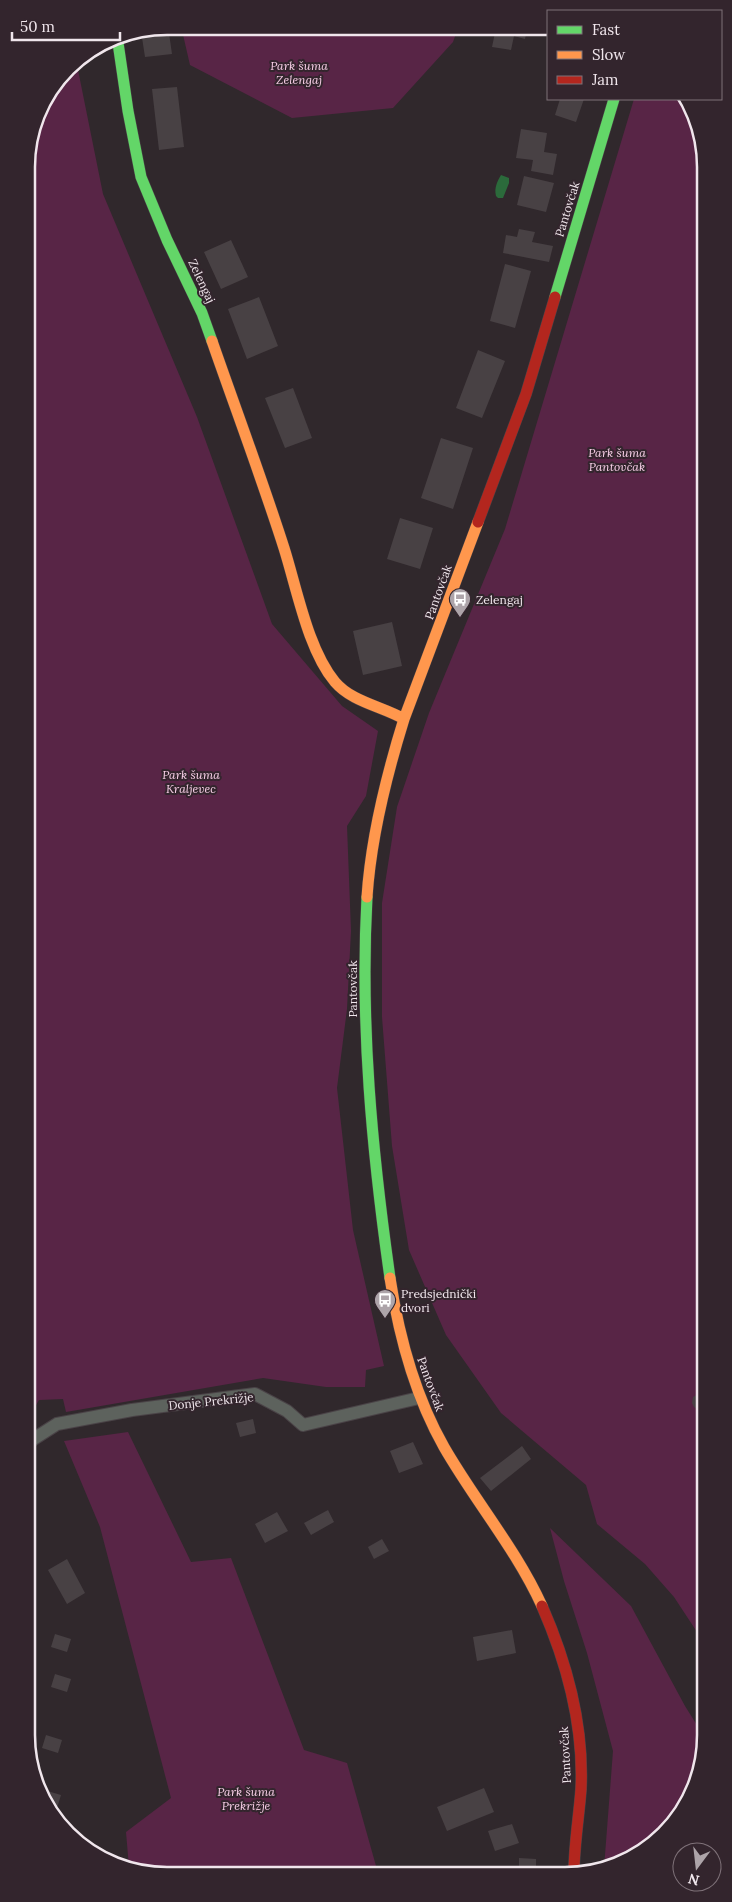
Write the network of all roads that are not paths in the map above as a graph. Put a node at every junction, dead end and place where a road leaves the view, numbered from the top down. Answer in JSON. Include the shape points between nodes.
{"nodes":[{"id":1,"x":118,"y":45,"type":"edge"},
{"id":2,"x":614,"y":100,"type":"edge"},
{"id":3,"x":404,"y":719,"type":"junction"},
{"id":4,"x":419,"y":1398,"type":"junction"},
{"id":5,"x":35,"y":1438,"type":"edge"},
{"id":6,"x":574,"y":1866,"type":"edge"}],
"edges":[{"from":1,"to":3,"type":"main road","name":"Zelengaj","via":[[141,177],[202,313],[322,664],[348,695]]},
{"from":2,"to":3,"type":"main road","name":"Pantovčak","via":[[526,394]]},
{"from":3,"to":4,"type":"main road","name":"Pantovčak","via":[[379,807],[372,847],[366,917],[366,1050],[385,1245],[403,1343]]},
{"from":4,"to":5,"type":"street","name":"Donje Prekrižje","via":[[303,1425],[287,1411],[255,1394],[132,1410],[57,1424]]},
{"from":4,"to":6,"type":"main road","name":"Pantovčak","via":[[459,1474],[532,1586],[569,1680],[581,1749]]}]}
